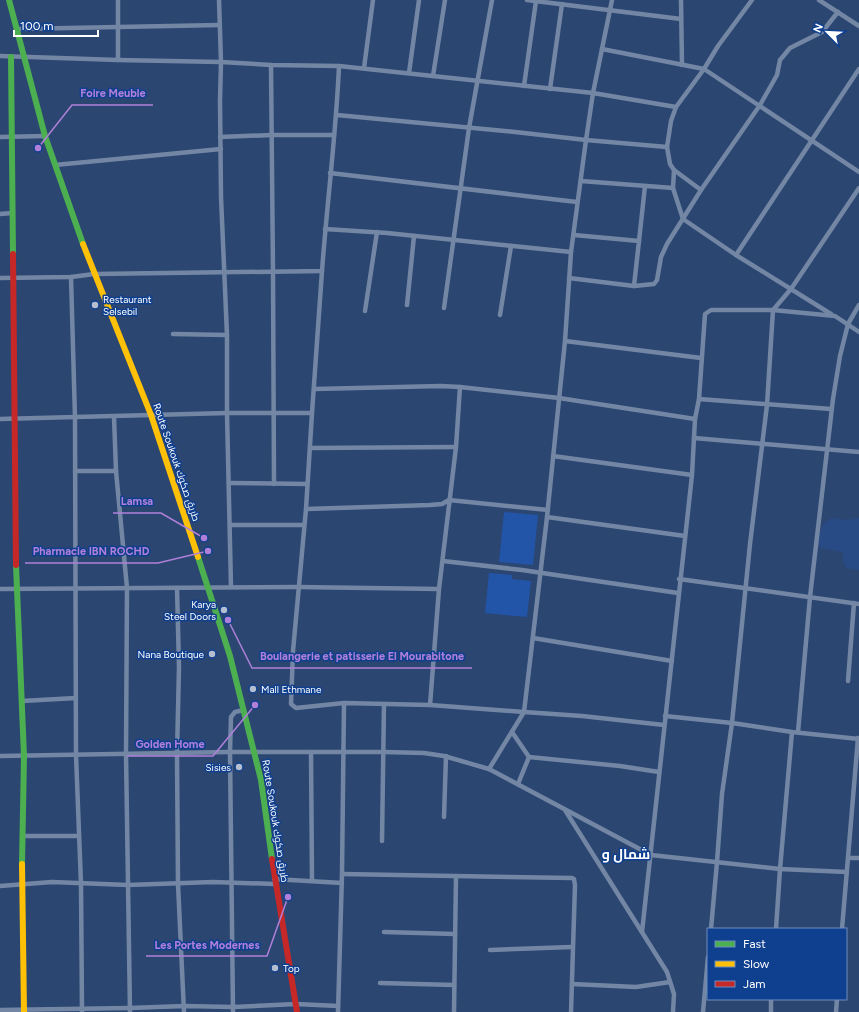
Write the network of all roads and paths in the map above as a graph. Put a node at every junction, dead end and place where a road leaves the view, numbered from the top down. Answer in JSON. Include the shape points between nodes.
{"nodes":[{"id":1,"x":10,"y":0,"type":"edge"},
{"id":2,"x":118,"y":0,"type":"edge"},
{"id":3,"x":219,"y":0,"type":"edge"},
{"id":4,"x":373,"y":0,"type":"edge"},
{"id":5,"x":419,"y":0,"type":"edge"},
{"id":6,"x":445,"y":0,"type":"edge"},
{"id":7,"x":492,"y":0,"type":"edge"},
{"id":8,"x":527,"y":0,"type":"edge"},
{"id":9,"x":612,"y":0,"type":"edge"},
{"id":10,"x":681,"y":0,"type":"edge"},
{"id":11,"x":752,"y":0,"type":"edge"},
{"id":12,"x":819,"y":0,"type":"edge"},
{"id":13,"x":536,"y":2,"type":"junction"},
{"id":14,"x":826,"y":2,"type":"edge"},
{"id":15,"x":562,"y":4,"type":"junction"},
{"id":16,"x":610,"y":10,"type":"junction"},
{"id":17,"x":838,"y":12,"type":"junction"},
{"id":18,"x":682,"y":19,"type":"junction"},
{"id":19,"x":220,"y":25,"type":"junction"},
{"id":20,"x":859,"y":26,"type":"edge"},
{"id":21,"x":118,"y":28,"type":"junction"},
{"id":22,"x":17,"y":30,"type":"junction"},
{"id":23,"x":602,"y":49,"type":"junction"},
{"id":24,"x":0,"y":56,"type":"edge"},
{"id":25,"x":11,"y":57,"type":"junction"},
{"id":26,"x":23,"y":57,"type":"junction"},
{"id":27,"x":118,"y":60,"type":"junction"},
{"id":28,"x":221,"y":62,"type":"junction"},
{"id":29,"x":271,"y":65,"type":"junction"},
{"id":30,"x":682,"y":65,"type":"junction"},
{"id":31,"x":339,"y":66,"type":"junction"},
{"id":32,"x":364,"y":68,"type":"junction"},
{"id":33,"x":704,"y":69,"type":"junction"},
{"id":34,"x":859,"y":69,"type":"edge"},
{"id":35,"x":409,"y":73,"type":"junction"},
{"id":36,"x":433,"y":76,"type":"junction"},
{"id":37,"x":478,"y":80,"type":"junction"},
{"id":38,"x":524,"y":86,"type":"junction"},
{"id":39,"x":550,"y":89,"type":"junction"},
{"id":40,"x":593,"y":93,"type":"junction"},
{"id":41,"x":760,"y":105,"type":"junction"},
{"id":42,"x":676,"y":107,"type":"junction"},
{"id":43,"x":337,"y":115,"type":"junction"},
{"id":44,"x":469,"y":128,"type":"junction"},
{"id":45,"x":272,"y":135,"type":"junction"},
{"id":46,"x":334,"y":135,"type":"junction"},
{"id":47,"x":11,"y":136,"type":"junction"},
{"id":48,"x":44,"y":136,"type":"junction"},
{"id":49,"x":0,"y":137,"type":"edge"},
{"id":50,"x":220,"y":137,"type":"junction"},
{"id":51,"x":586,"y":140,"type":"junction"},
{"id":52,"x":811,"y":141,"type":"junction"},
{"id":53,"x":668,"y":147,"type":"junction"},
{"id":54,"x":221,"y":149,"type":"junction"},
{"id":55,"x":55,"y":165,"type":"junction"},
{"id":56,"x":674,"y":170,"type":"junction"},
{"id":57,"x":859,"y":172,"type":"edge"},
{"id":58,"x":330,"y":173,"type":"junction"},
{"id":59,"x":581,"y":181,"type":"junction"},
{"id":60,"x":645,"y":186,"type":"junction"},
{"id":61,"x":674,"y":188,"type":"junction"},
{"id":62,"x":859,"y":188,"type":"edge"},
{"id":63,"x":461,"y":189,"type":"junction"},
{"id":64,"x":701,"y":190,"type":"junction"},
{"id":65,"x":577,"y":202,"type":"junction"},
{"id":66,"x":12,"y":213,"type":"junction"},
{"id":67,"x":0,"y":214,"type":"edge"},
{"id":68,"x":683,"y":219,"type":"junction"},
{"id":69,"x":325,"y":229,"type":"junction"},
{"id":70,"x":377,"y":232,"type":"junction"},
{"id":71,"x":574,"y":235,"type":"junction"},
{"id":72,"x":414,"y":236,"type":"junction"},
{"id":73,"x":454,"y":240,"type":"junction"},
{"id":74,"x":639,"y":241,"type":"junction"},
{"id":75,"x":511,"y":246,"type":"junction"},
{"id":76,"x":571,"y":252,"type":"junction"},
{"id":77,"x":736,"y":255,"type":"junction"},
{"id":78,"x":273,"y":272,"type":"junction"},
{"id":79,"x":322,"y":272,"type":"junction"},
{"id":80,"x":225,"y":273,"type":"junction"},
{"id":81,"x":94,"y":274,"type":"junction"},
{"id":82,"x":71,"y":277,"type":"junction"},
{"id":83,"x":0,"y":278,"type":"edge"},
{"id":84,"x":13,"y":278,"type":"junction"},
{"id":85,"x":569,"y":278,"type":"junction"},
{"id":86,"x":634,"y":286,"type":"junction"},
{"id":87,"x":791,"y":289,"type":"junction"},
{"id":88,"x":407,"y":305,"type":"dead end"},
{"id":89,"x":859,"y":305,"type":"edge"},
{"id":90,"x":444,"y":308,"type":"dead end"},
{"id":91,"x":773,"y":310,"type":"junction"},
{"id":92,"x":365,"y":311,"type":"dead end"},
{"id":93,"x":500,"y":315,"type":"dead end"},
{"id":94,"x":832,"y":315,"type":"junction"},
{"id":95,"x":848,"y":324,"type":"junction"},
{"id":96,"x":859,"y":332,"type":"edge"},
{"id":97,"x":173,"y":334,"type":"dead end"},
{"id":98,"x":227,"y":335,"type":"junction"},
{"id":99,"x":565,"y":341,"type":"junction"},
{"id":100,"x":701,"y":358,"type":"junction"},
{"id":101,"x":460,"y":387,"type":"junction"},
{"id":102,"x":315,"y":389,"type":"junction"},
{"id":103,"x":559,"y":398,"type":"junction"},
{"id":104,"x":699,"y":399,"type":"junction"},
{"id":105,"x":767,"y":405,"type":"junction"},
{"id":106,"x":832,"y":410,"type":"junction"},
{"id":107,"x":226,"y":413,"type":"junction"},
{"id":108,"x":273,"y":413,"type":"junction"},
{"id":109,"x":312,"y":413,"type":"junction"},
{"id":110,"x":151,"y":415,"type":"junction"},
{"id":111,"x":114,"y":417,"type":"junction"},
{"id":112,"x":75,"y":418,"type":"junction"},
{"id":113,"x":0,"y":419,"type":"edge"},
{"id":114,"x":14,"y":419,"type":"junction"},
{"id":115,"x":695,"y":420,"type":"junction"},
{"id":116,"x":694,"y":438,"type":"junction"},
{"id":117,"x":762,"y":444,"type":"junction"},
{"id":118,"x":456,"y":447,"type":"junction"},
{"id":119,"x":310,"y":448,"type":"junction"},
{"id":120,"x":827,"y":449,"type":"junction"},
{"id":121,"x":859,"y":452,"type":"edge"},
{"id":122,"x":553,"y":456,"type":"junction"},
{"id":123,"x":75,"y":471,"type":"junction"},
{"id":124,"x":116,"y":471,"type":"junction"},
{"id":125,"x":692,"y":475,"type":"junction"},
{"id":126,"x":229,"y":483,"type":"junction"},
{"id":127,"x":274,"y":484,"type":"junction"},
{"id":128,"x":308,"y":484,"type":"junction"},
{"id":129,"x":450,"y":500,"type":"junction"},
{"id":130,"x":306,"y":509,"type":"junction"},
{"id":131,"x":548,"y":510,"type":"junction"},
{"id":132,"x":547,"y":517,"type":"junction"},
{"id":133,"x":304,"y":525,"type":"junction"},
{"id":134,"x":230,"y":526,"type":"junction"},
{"id":135,"x":685,"y":536,"type":"junction"},
{"id":136,"x":443,"y":561,"type":"junction"},
{"id":137,"x":541,"y":573,"type":"junction"},
{"id":138,"x":679,"y":579,"type":"junction"},
{"id":139,"x":231,"y":587,"type":"junction"},
{"id":140,"x":298,"y":587,"type":"junction"},
{"id":141,"x":75,"y":588,"type":"junction"},
{"id":142,"x":127,"y":588,"type":"junction"},
{"id":143,"x":177,"y":588,"type":"junction"},
{"id":144,"x":208,"y":588,"type":"junction"},
{"id":145,"x":745,"y":588,"type":"junction"},
{"id":146,"x":0,"y":589,"type":"edge"},
{"id":147,"x":16,"y":589,"type":"junction"},
{"id":148,"x":439,"y":589,"type":"junction"},
{"id":149,"x":678,"y":593,"type":"junction"},
{"id":150,"x":810,"y":597,"type":"junction"},
{"id":151,"x":857,"y":603,"type":"edge"},
{"id":152,"x":533,"y":638,"type":"junction"},
{"id":153,"x":672,"y":661,"type":"junction"},
{"id":154,"x":848,"y":681,"type":"dead end"},
{"id":155,"x":76,"y":698,"type":"junction"},
{"id":156,"x":22,"y":702,"type":"junction"},
{"id":157,"x":344,"y":703,"type":"junction"},
{"id":158,"x":384,"y":704,"type":"junction"},
{"id":159,"x":430,"y":705,"type":"junction"},
{"id":160,"x":244,"y":710,"type":"junction"},
{"id":161,"x":524,"y":712,"type":"junction"},
{"id":162,"x":665,"y":716,"type":"junction"},
{"id":163,"x":732,"y":723,"type":"junction"},
{"id":164,"x":664,"y":725,"type":"junction"},
{"id":165,"x":512,"y":732,"type":"junction"},
{"id":166,"x":792,"y":732,"type":"junction"},
{"id":167,"x":798,"y":732,"type":"junction"},
{"id":168,"x":858,"y":739,"type":"edge"},
{"id":169,"x":230,"y":752,"type":"junction"},
{"id":170,"x":254,"y":752,"type":"junction"},
{"id":171,"x":311,"y":752,"type":"junction"},
{"id":172,"x":344,"y":752,"type":"junction"},
{"id":173,"x":384,"y":752,"type":"junction"},
{"id":174,"x":126,"y":754,"type":"junction"},
{"id":175,"x":178,"y":754,"type":"junction"},
{"id":176,"x":76,"y":755,"type":"junction"},
{"id":177,"x":0,"y":756,"type":"edge"},
{"id":178,"x":24,"y":756,"type":"junction"},
{"id":179,"x":446,"y":756,"type":"junction"},
{"id":180,"x":529,"y":757,"type":"junction"},
{"id":181,"x":489,"y":769,"type":"junction"},
{"id":182,"x":659,"y":772,"type":"junction"},
{"id":183,"x":518,"y":784,"type":"junction"},
{"id":184,"x":565,"y":809,"type":"junction"},
{"id":185,"x":444,"y":816,"type":"dead end"},
{"id":186,"x":22,"y":836,"type":"junction"},
{"id":187,"x":79,"y":836,"type":"junction"},
{"id":188,"x":382,"y":841,"type":"dead end"},
{"id":189,"x":651,"y":855,"type":"junction"},
{"id":190,"x":848,"y":858,"type":"junction"},
{"id":191,"x":859,"y":858,"type":"edge"},
{"id":192,"x":717,"y":862,"type":"junction"},
{"id":193,"x":780,"y":869,"type":"junction"},
{"id":194,"x":846,"y":872,"type":"junction"},
{"id":195,"x":342,"y":874,"type":"junction"},
{"id":196,"x":456,"y":876,"type":"junction"},
{"id":197,"x":312,"y":881,"type":"junction"},
{"id":198,"x":275,"y":882,"type":"junction"},
{"id":199,"x":232,"y":883,"type":"junction"},
{"id":200,"x":342,"y":883,"type":"junction"},
{"id":201,"x":22,"y":884,"type":"junction"},
{"id":202,"x":81,"y":884,"type":"junction"},
{"id":203,"x":178,"y":884,"type":"junction"},
{"id":204,"x":128,"y":885,"type":"junction"},
{"id":205,"x":0,"y":886,"type":"edge"},
{"id":206,"x":711,"y":928,"type":"edge"},
{"id":207,"x":776,"y":928,"type":"edge"},
{"id":208,"x":842,"y":928,"type":"edge"},
{"id":209,"x":384,"y":932,"type":"dead end"},
{"id":210,"x":642,"y":932,"type":"junction"},
{"id":211,"x":455,"y":934,"type":"junction"},
{"id":212,"x":572,"y":947,"type":"junction"},
{"id":213,"x":490,"y":950,"type":"dead end"},
{"id":214,"x":707,"y":968,"type":"edge"},
{"id":215,"x":670,"y":982,"type":"junction"},
{"id":216,"x":380,"y":983,"type":"dead end"},
{"id":217,"x":572,"y":984,"type":"junction"},
{"id":218,"x":454,"y":985,"type":"junction"},
{"id":219,"x":772,"y":1000,"type":"edge"},
{"id":220,"x":837,"y":1000,"type":"edge"},
{"id":221,"x":296,"y":1004,"type":"junction"},
{"id":222,"x":184,"y":1006,"type":"junction"},
{"id":223,"x":338,"y":1006,"type":"junction"},
{"id":224,"x":233,"y":1009,"type":"edge"},
{"id":225,"x":0,"y":1010,"type":"edge"},
{"id":226,"x":130,"y":1010,"type":"edge"},
{"id":227,"x":24,"y":1011,"type":"edge"},
{"id":228,"x":82,"y":1011,"type":"edge"},
{"id":229,"x":184,"y":1012,"type":"edge"},
{"id":230,"x":297,"y":1012,"type":"edge"},
{"id":231,"x":338,"y":1012,"type":"edge"},
{"id":232,"x":454,"y":1012,"type":"edge"},
{"id":233,"x":572,"y":1012,"type":"edge"},
{"id":234,"x":673,"y":1012,"type":"edge"},
{"id":235,"x":703,"y":1012,"type":"edge"},
{"id":236,"x":771,"y":1012,"type":"edge"},
{"id":237,"x":836,"y":1012,"type":"edge"}],
"edges":[{"from":1,"to":22,"type":"street","name":"Route Soukouk طريق صكوك"},
{"from":2,"to":21,"type":"street"},
{"from":3,"to":19,"type":"street"},
{"from":4,"to":32,"type":"street"},
{"from":5,"to":35,"type":"street"},
{"from":6,"to":36,"type":"street"},
{"from":7,"to":37,"type":"street"},
{"from":8,"to":13,"type":"street"},
{"from":9,"to":16,"type":"street"},
{"from":10,"to":18,"type":"street"},
{"from":11,"to":33,"type":"street"},
{"from":12,"to":14,"type":"street"},
{"from":13,"to":15,"type":"street"},
{"from":13,"to":38,"type":"street"},
{"from":14,"to":17,"type":"street"},
{"from":15,"to":16,"type":"street"},
{"from":15,"to":39,"type":"street"},
{"from":16,"to":18,"type":"street"},
{"from":16,"to":23,"type":"street"},
{"from":17,"to":20,"type":"street"},
{"from":17,"to":41,"type":"street","via":[[822,32],[790,48],[780,60],[777,75]]},
{"from":18,"to":30,"type":"street"},
{"from":19,"to":21,"type":"street"},
{"from":19,"to":28,"type":"street"},
{"from":21,"to":22,"type":"street"},
{"from":21,"to":27,"type":"street"},
{"from":22,"to":26,"type":"street","name":"Route Soukouk طريق صكوك"},
{"from":23,"to":30,"type":"street"},
{"from":23,"to":40,"type":"street"},
{"from":24,"to":25,"type":"street"},
{"from":25,"to":26,"type":"street"},
{"from":25,"to":47,"type":"street"},
{"from":26,"to":27,"type":"street"},
{"from":26,"to":48,"type":"street","name":"Route Soukouk طريق صكوك"},
{"from":27,"to":28,"type":"street"},
{"from":28,"to":29,"type":"street"},
{"from":28,"to":50,"type":"street"},
{"from":29,"to":31,"type":"street"},
{"from":29,"to":45,"type":"street"},
{"from":30,"to":33,"type":"street"},
{"from":31,"to":32,"type":"street"},
{"from":31,"to":43,"type":"street"},
{"from":32,"to":35,"type":"street"},
{"from":33,"to":41,"type":"street"},
{"from":33,"to":42,"type":"street"},
{"from":34,"to":52,"type":"street"},
{"from":35,"to":36,"type":"street"},
{"from":36,"to":37,"type":"street"},
{"from":37,"to":38,"type":"street"},
{"from":37,"to":44,"type":"street"},
{"from":38,"to":39,"type":"street"},
{"from":39,"to":40,"type":"street"},
{"from":40,"to":42,"type":"street"},
{"from":40,"to":51,"type":"street"},
{"from":41,"to":52,"type":"street"},
{"from":41,"to":64,"type":"street"},
{"from":42,"to":53,"type":"street","via":[[671,121]]},
{"from":43,"to":44,"type":"street"},
{"from":43,"to":46,"type":"street"},
{"from":44,"to":51,"type":"street"},
{"from":44,"to":63,"type":"street"},
{"from":45,"to":46,"type":"street"},
{"from":45,"to":50,"type":"street"},
{"from":45,"to":78,"type":"street"},
{"from":46,"to":58,"type":"street"},
{"from":47,"to":48,"type":"street"},
{"from":47,"to":49,"type":"street"},
{"from":47,"to":66,"type":"street"},
{"from":48,"to":55,"type":"street","name":"Route Soukouk طريق صكوك"},
{"from":50,"to":54,"type":"street"},
{"from":51,"to":53,"type":"street"},
{"from":51,"to":59,"type":"street"},
{"from":52,"to":57,"type":"street"},
{"from":52,"to":77,"type":"street"},
{"from":53,"to":56,"type":"street","via":[[670,164]]},
{"from":54,"to":55,"type":"street"},
{"from":54,"to":80,"type":"street"},
{"from":55,"to":81,"type":"street","name":"Route Soukouk طريق صكوك"},
{"from":56,"to":61,"type":"street"},
{"from":56,"to":64,"type":"street"},
{"from":58,"to":63,"type":"street"},
{"from":58,"to":69,"type":"street"},
{"from":59,"to":60,"type":"street"},
{"from":59,"to":65,"type":"street"},
{"from":60,"to":61,"type":"street"},
{"from":60,"to":74,"type":"street"},
{"from":61,"to":68,"type":"street"},
{"from":62,"to":87,"type":"street"},
{"from":63,"to":65,"type":"street"},
{"from":63,"to":73,"type":"street"},
{"from":64,"to":68,"type":"street"},
{"from":65,"to":71,"type":"street"},
{"from":66,"to":67,"type":"street"},
{"from":66,"to":84,"type":"street"},
{"from":68,"to":77,"type":"street"},
{"from":68,"to":86,"type":"street","via":[[664,250],[657,280],[654,284]]},
{"from":69,"to":70,"type":"street"},
{"from":69,"to":79,"type":"street"},
{"from":70,"to":72,"type":"street"},
{"from":70,"to":92,"type":"street"},
{"from":71,"to":74,"type":"street"},
{"from":71,"to":76,"type":"street"},
{"from":72,"to":73,"type":"street"},
{"from":72,"to":88,"type":"street"},
{"from":73,"to":75,"type":"street"},
{"from":73,"to":90,"type":"street"},
{"from":74,"to":86,"type":"street"},
{"from":75,"to":76,"type":"street"},
{"from":75,"to":93,"type":"street"},
{"from":76,"to":85,"type":"street"},
{"from":77,"to":87,"type":"street"},
{"from":78,"to":79,"type":"street"},
{"from":78,"to":80,"type":"street"},
{"from":78,"to":108,"type":"street"},
{"from":79,"to":102,"type":"street"},
{"from":80,"to":81,"type":"street"},
{"from":80,"to":98,"type":"street"},
{"from":81,"to":82,"type":"street"},
{"from":81,"to":110,"type":"street","name":"Route Soukouk طريق صكوك"},
{"from":82,"to":84,"type":"street"},
{"from":82,"to":112,"type":"street"},
{"from":83,"to":84,"type":"street"},
{"from":84,"to":114,"type":"street"},
{"from":85,"to":86,"type":"street"},
{"from":85,"to":99,"type":"street"},
{"from":87,"to":91,"type":"street"},
{"from":87,"to":94,"type":"street"},
{"from":89,"to":95,"type":"street"},
{"from":91,"to":94,"type":"street"},
{"from":91,"to":100,"type":"street","via":[[708,311],[705,314]]},
{"from":91,"to":105,"type":"street"},
{"from":94,"to":95,"type":"street"},
{"from":95,"to":96,"type":"street"},
{"from":95,"to":106,"type":"street","via":[[840,356]]},
{"from":97,"to":98,"type":"street"},
{"from":98,"to":107,"type":"street"},
{"from":99,"to":100,"type":"street"},
{"from":99,"to":103,"type":"street"},
{"from":100,"to":104,"type":"street"},
{"from":101,"to":102,"type":"street"},
{"from":101,"to":103,"type":"street"},
{"from":101,"to":118,"type":"street"},
{"from":102,"to":109,"type":"street"},
{"from":103,"to":115,"type":"street"},
{"from":103,"to":122,"type":"street"},
{"from":104,"to":105,"type":"street"},
{"from":104,"to":115,"type":"street"},
{"from":105,"to":106,"type":"street"},
{"from":105,"to":117,"type":"street"},
{"from":106,"to":120,"type":"street"},
{"from":107,"to":108,"type":"street"},
{"from":107,"to":110,"type":"street"},
{"from":107,"to":126,"type":"street"},
{"from":108,"to":109,"type":"street"},
{"from":108,"to":127,"type":"street"},
{"from":109,"to":119,"type":"street"},
{"from":110,"to":111,"type":"street"},
{"from":110,"to":144,"type":"street","name":"Route Soukouk طريق صكوك"},
{"from":111,"to":112,"type":"street"},
{"from":111,"to":124,"type":"street"},
{"from":112,"to":114,"type":"street"},
{"from":112,"to":123,"type":"street"},
{"from":113,"to":114,"type":"street"},
{"from":114,"to":147,"type":"street"},
{"from":115,"to":116,"type":"street"},
{"from":116,"to":117,"type":"street"},
{"from":116,"to":125,"type":"street"},
{"from":117,"to":120,"type":"street"},
{"from":117,"to":145,"type":"street"},
{"from":118,"to":119,"type":"street"},
{"from":118,"to":129,"type":"street"},
{"from":119,"to":128,"type":"street"},
{"from":120,"to":121,"type":"street"},
{"from":120,"to":150,"type":"street"},
{"from":122,"to":125,"type":"street"},
{"from":122,"to":131,"type":"street"},
{"from":123,"to":124,"type":"street"},
{"from":123,"to":141,"type":"street"},
{"from":124,"to":142,"type":"street"},
{"from":125,"to":135,"type":"street"},
{"from":126,"to":127,"type":"street"},
{"from":126,"to":134,"type":"street"},
{"from":127,"to":128,"type":"street"},
{"from":128,"to":130,"type":"street"},
{"from":129,"to":130,"type":"street","via":[[437,505]]},
{"from":129,"to":131,"type":"street"},
{"from":129,"to":136,"type":"street"},
{"from":130,"to":133,"type":"street"},
{"from":131,"to":132,"type":"street"},
{"from":132,"to":135,"type":"street"},
{"from":132,"to":137,"type":"street"},
{"from":133,"to":134,"type":"street"},
{"from":133,"to":140,"type":"street"},
{"from":134,"to":139,"type":"street"},
{"from":135,"to":138,"type":"street"},
{"from":136,"to":137,"type":"street"},
{"from":136,"to":148,"type":"street"},
{"from":137,"to":149,"type":"street"},
{"from":137,"to":152,"type":"street"},
{"from":138,"to":145,"type":"street"},
{"from":138,"to":149,"type":"street"},
{"from":139,"to":140,"type":"street"},
{"from":139,"to":144,"type":"street"},
{"from":140,"to":148,"type":"street"},
{"from":140,"to":157,"type":"street","via":[[291,704],[296,708]]},
{"from":141,"to":142,"type":"street"},
{"from":141,"to":147,"type":"street"},
{"from":141,"to":155,"type":"street"},
{"from":142,"to":143,"type":"street"},
{"from":142,"to":174,"type":"street"},
{"from":143,"to":144,"type":"street"},
{"from":143,"to":175,"type":"street"},
{"from":144,"to":160,"type":"street","name":"Route Soukouk طريق صكوك"},
{"from":145,"to":150,"type":"street"},
{"from":145,"to":163,"type":"street"},
{"from":146,"to":147,"type":"street"},
{"from":147,"to":156,"type":"street"},
{"from":148,"to":159,"type":"street"},
{"from":149,"to":153,"type":"street"},
{"from":150,"to":151,"type":"street"},
{"from":150,"to":167,"type":"street"},
{"from":151,"to":154,"type":"street"},
{"from":152,"to":153,"type":"street"},
{"from":152,"to":161,"type":"street"},
{"from":153,"to":162,"type":"street"},
{"from":155,"to":156,"type":"street"},
{"from":155,"to":176,"type":"street"},
{"from":156,"to":178,"type":"street"},
{"from":157,"to":158,"type":"street"},
{"from":157,"to":172,"type":"street"},
{"from":158,"to":159,"type":"street"},
{"from":158,"to":173,"type":"street"},
{"from":159,"to":161,"type":"street"},
{"from":160,"to":169,"type":"street","via":[[235,712],[231,717]]},
{"from":160,"to":170,"type":"street","name":"Route Soukouk طريق صكوك"},
{"from":161,"to":164,"type":"street"},
{"from":161,"to":165,"type":"street"},
{"from":162,"to":163,"type":"street"},
{"from":162,"to":164,"type":"street"},
{"from":163,"to":166,"type":"street"},
{"from":163,"to":192,"type":"street","via":[[722,794]]},
{"from":164,"to":182,"type":"street"},
{"from":165,"to":180,"type":"street"},
{"from":165,"to":181,"type":"street"},
{"from":166,"to":167,"type":"street"},
{"from":166,"to":193,"type":"street"},
{"from":167,"to":168,"type":"street"},
{"from":168,"to":190,"type":"street"},
{"from":169,"to":170,"type":"street"},
{"from":169,"to":175,"type":"street"},
{"from":169,"to":199,"type":"street"},
{"from":170,"to":171,"type":"street"},
{"from":170,"to":198,"type":"street","name":"Route Soukouk طريق صكوك"},
{"from":171,"to":172,"type":"street"},
{"from":171,"to":197,"type":"street"},
{"from":172,"to":173,"type":"street"},
{"from":172,"to":195,"type":"street"},
{"from":173,"to":179,"type":"street"},
{"from":173,"to":188,"type":"street"},
{"from":174,"to":175,"type":"street"},
{"from":174,"to":176,"type":"street"},
{"from":174,"to":204,"type":"street"},
{"from":175,"to":203,"type":"street"},
{"from":176,"to":178,"type":"street"},
{"from":176,"to":187,"type":"street"},
{"from":177,"to":178,"type":"street"},
{"from":178,"to":186,"type":"street"},
{"from":179,"to":181,"type":"street"},
{"from":179,"to":185,"type":"street"},
{"from":180,"to":182,"type":"street"},
{"from":180,"to":183,"type":"street"},
{"from":181,"to":183,"type":"street"},
{"from":182,"to":189,"type":"street"},
{"from":183,"to":184,"type":"street"},
{"from":184,"to":189,"type":"street"},
{"from":184,"to":210,"type":"street"},
{"from":186,"to":187,"type":"street"},
{"from":186,"to":201,"type":"street"},
{"from":187,"to":202,"type":"street"},
{"from":189,"to":192,"type":"street"},
{"from":189,"to":210,"type":"street"},
{"from":190,"to":191,"type":"street"},
{"from":190,"to":194,"type":"street"},
{"from":192,"to":193,"type":"street"},
{"from":192,"to":206,"type":"street"},
{"from":193,"to":194,"type":"street"},
{"from":193,"to":207,"type":"street"},
{"from":194,"to":208,"type":"street"},
{"from":195,"to":196,"type":"street"},
{"from":195,"to":200,"type":"street"},
{"from":196,"to":211,"type":"street"},
{"from":196,"to":212,"type":"street","via":[[574,879]]},
{"from":197,"to":198,"type":"street"},
{"from":197,"to":200,"type":"street"},
{"from":198,"to":199,"type":"street"},
{"from":198,"to":221,"type":"street","name":"Route Soukouk طريق صكوك"},
{"from":199,"to":203,"type":"street"},
{"from":199,"to":224,"type":"street"},
{"from":200,"to":223,"type":"street"},
{"from":201,"to":202,"type":"street"},
{"from":201,"to":205,"type":"street"},
{"from":201,"to":227,"type":"street"},
{"from":202,"to":204,"type":"street"},
{"from":202,"to":228,"type":"street"},
{"from":203,"to":204,"type":"street"},
{"from":203,"to":222,"type":"street"},
{"from":204,"to":226,"type":"street"},
{"from":209,"to":211,"type":"street"},
{"from":210,"to":215,"type":"street","via":[[667,972]]},
{"from":211,"to":218,"type":"street"},
{"from":212,"to":213,"type":"street"},
{"from":212,"to":217,"type":"street"},
{"from":214,"to":235,"type":"street"},
{"from":215,"to":217,"type":"street","via":[[629,987]]},
{"from":215,"to":234,"type":"street","via":[[674,994]]},
{"from":216,"to":218,"type":"street"},
{"from":217,"to":233,"type":"street"},
{"from":218,"to":232,"type":"street"},
{"from":219,"to":236,"type":"street"},
{"from":220,"to":237,"type":"street"},
{"from":221,"to":223,"type":"street"},
{"from":221,"to":224,"type":"street"},
{"from":221,"to":230,"type":"street","name":"Route Soukouk طريق صكوك"},
{"from":222,"to":224,"type":"street"},
{"from":222,"to":226,"type":"street"},
{"from":222,"to":229,"type":"street"},
{"from":223,"to":231,"type":"street"},
{"from":225,"to":227,"type":"street"},
{"from":226,"to":228,"type":"street"},
{"from":227,"to":228,"type":"street"}]}
